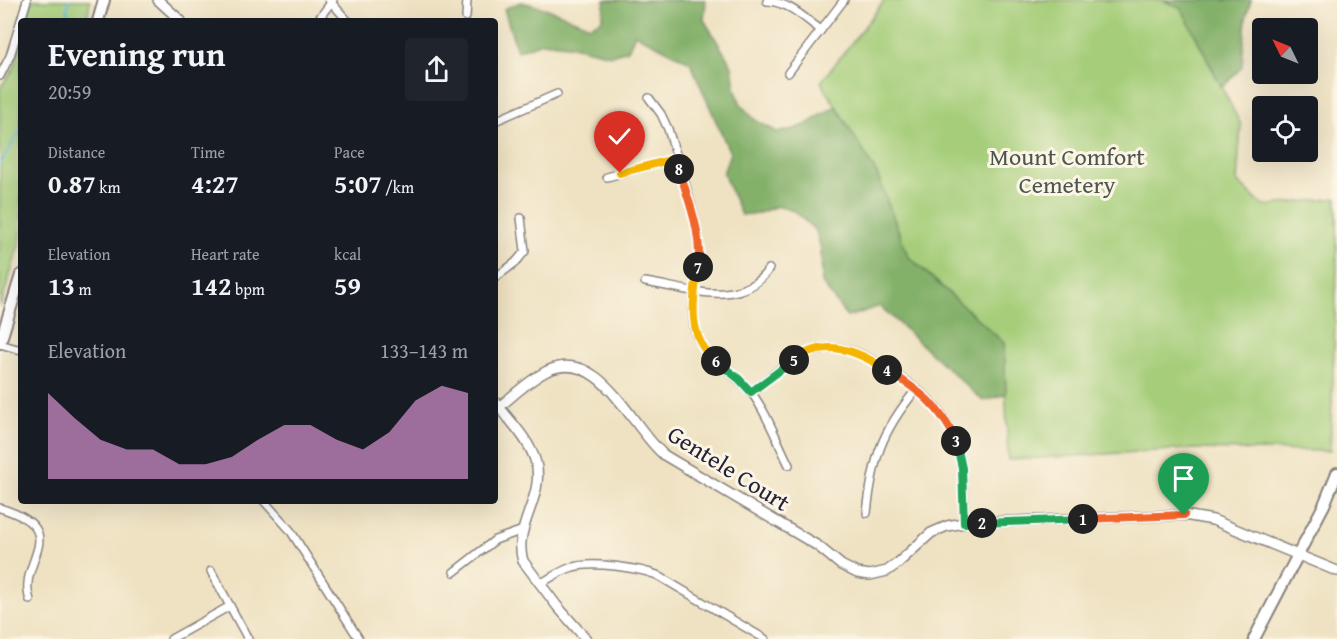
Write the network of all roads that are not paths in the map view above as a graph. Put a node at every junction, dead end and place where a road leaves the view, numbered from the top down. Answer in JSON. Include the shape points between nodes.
{"nodes":[{"id":1,"x":27,"y":0,"type":"edge"},
{"id":2,"x":104,"y":0,"type":"edge"},
{"id":3,"x":158,"y":0,"type":"edge"},
{"id":4,"x":467,"y":0,"type":"edge"},
{"id":5,"x":844,"y":0,"type":"edge"},
{"id":6,"x":331,"y":1,"type":"edge"},
{"id":7,"x":766,"y":1,"type":"edge"},
{"id":8,"x":466,"y":17,"type":"dead end"},
{"id":9,"x":22,"y":18,"type":"edge"},
{"id":10,"x":99,"y":18,"type":"edge"},
{"id":11,"x":179,"y":18,"type":"edge"},
{"id":12,"x":319,"y":18,"type":"edge"},
{"id":13,"x":345,"y":18,"type":"edge"},
{"id":14,"x":18,"y":30,"type":"edge"},
{"id":15,"x":821,"y":30,"type":"junction"},
{"id":16,"x":788,"y":73,"type":"dead end"},
{"id":17,"x":0,"y":76,"type":"edge"},
{"id":18,"x":557,"y":94,"type":"dead end"},
{"id":19,"x":649,"y":98,"type":"dead end"},
{"id":20,"x":498,"y":120,"type":"edge"},
{"id":21,"x":677,"y":158,"type":"junction"},
{"id":22,"x":607,"y":177,"type":"dead end"},
{"id":23,"x":521,"y":218,"type":"dead end"},
{"id":24,"x":769,"y":269,"type":"dead end"},
{"id":25,"x":498,"y":276,"type":"edge"},
{"id":26,"x":645,"y":282,"type":"dead end"},
{"id":27,"x":18,"y":285,"type":"edge"},
{"id":28,"x":695,"y":291,"type":"junction"},
{"id":29,"x":0,"y":344,"type":"edge"},
{"id":30,"x":18,"y":349,"type":"edge"},
{"id":31,"x":915,"y":390,"type":"junction"},
{"id":32,"x":751,"y":392,"type":"junction"},
{"id":33,"x":498,"y":405,"type":"edge"},
{"id":34,"x":498,"y":408,"type":"edge"},
{"id":35,"x":789,"y":465,"type":"dead end"},
{"id":36,"x":1337,"y":473,"type":"edge"},
{"id":37,"x":267,"y":504,"type":"edge"},
{"id":38,"x":0,"y":508,"type":"edge"},
{"id":39,"x":867,"y":513,"type":"dead end"},
{"id":40,"x":964,"y":523,"type":"junction"},
{"id":41,"x":523,"y":530,"type":"junction"},
{"id":42,"x":1297,"y":554,"type":"junction"},
{"id":43,"x":211,"y":571,"type":"dead end"},
{"id":44,"x":1337,"y":571,"type":"edge"},
{"id":45,"x":454,"y":572,"type":"dead end"},
{"id":46,"x":540,"y":584,"type":"junction"},
{"id":47,"x":30,"y":600,"type":"dead end"},
{"id":48,"x":230,"y":606,"type":"junction"},
{"id":49,"x":171,"y":639,"type":"edge"},
{"id":50,"x":248,"y":639,"type":"edge"},
{"id":51,"x":359,"y":639,"type":"edge"},
{"id":52,"x":586,"y":639,"type":"edge"},
{"id":53,"x":765,"y":639,"type":"edge"},
{"id":54,"x":1254,"y":639,"type":"edge"}],
"edges":[{"from":1,"to":9,"type":"street"},
{"from":2,"to":10,"type":"main road"},
{"from":3,"to":11,"type":"street"},
{"from":4,"to":8,"type":"street"},
{"from":5,"to":15,"type":"street"},
{"from":6,"to":12,"type":"street"},
{"from":6,"to":13,"type":"street"},
{"from":7,"to":15,"type":"street","via":[[788,6]]},
{"from":14,"to":17,"type":"street"},
{"from":15,"to":16,"type":"street"},
{"from":18,"to":20,"type":"street"},
{"from":19,"to":21,"type":"street","via":[[665,121]]},
{"from":21,"to":22,"type":"street"},
{"from":21,"to":28,"type":"street","via":[[699,247]]},
{"from":23,"to":25,"type":"street","via":[[525,251]]},
{"from":24,"to":28,"type":"street","via":[[756,284],[739,291]]},
{"from":26,"to":28,"type":"street"},
{"from":27,"to":29,"type":"main road"},
{"from":28,"to":32,"type":"street","via":[[694,322],[700,341],[712,358]]},
{"from":29,"to":30,"type":"street"},
{"from":31,"to":32,"type":"street","via":[[863,355],[832,348],[803,355]]},
{"from":31,"to":39,"type":"street","via":[[880,443]]},
{"from":31,"to":40,"type":"street","via":[[938,409],[956,442],[962,468]]},
{"from":32,"to":35,"type":"street"},
{"from":33,"to":40,"type":"street","name":"Gentele Court","via":[[550,370],[569,366],[588,371],[605,383],[644,435],[664,454],[818,546],[847,569],[868,574],[893,568],[931,533]]},
{"from":34,"to":41,"type":"street","via":[[529,447],[537,471],[537,491]]},
{"from":36,"to":42,"type":"main road"},
{"from":37,"to":51,"type":"street","via":[[290,530]]},
{"from":38,"to":47,"type":"street","via":[[25,517],[37,533],[38,550],[28,585]]},
{"from":40,"to":42,"type":"street","via":[[1197,516]]},
{"from":41,"to":45,"type":"street","via":[[495,540]]},
{"from":41,"to":46,"type":"street","via":[[521,555]]},
{"from":42,"to":44,"type":"street"},
{"from":42,"to":54,"type":"main road"},
{"from":43,"to":48,"type":"street"},
{"from":46,"to":52,"type":"street"},
{"from":46,"to":53,"type":"street","via":[[579,566],[640,570],[657,575]]},
{"from":48,"to":49,"type":"street"},
{"from":48,"to":50,"type":"street"}]}
